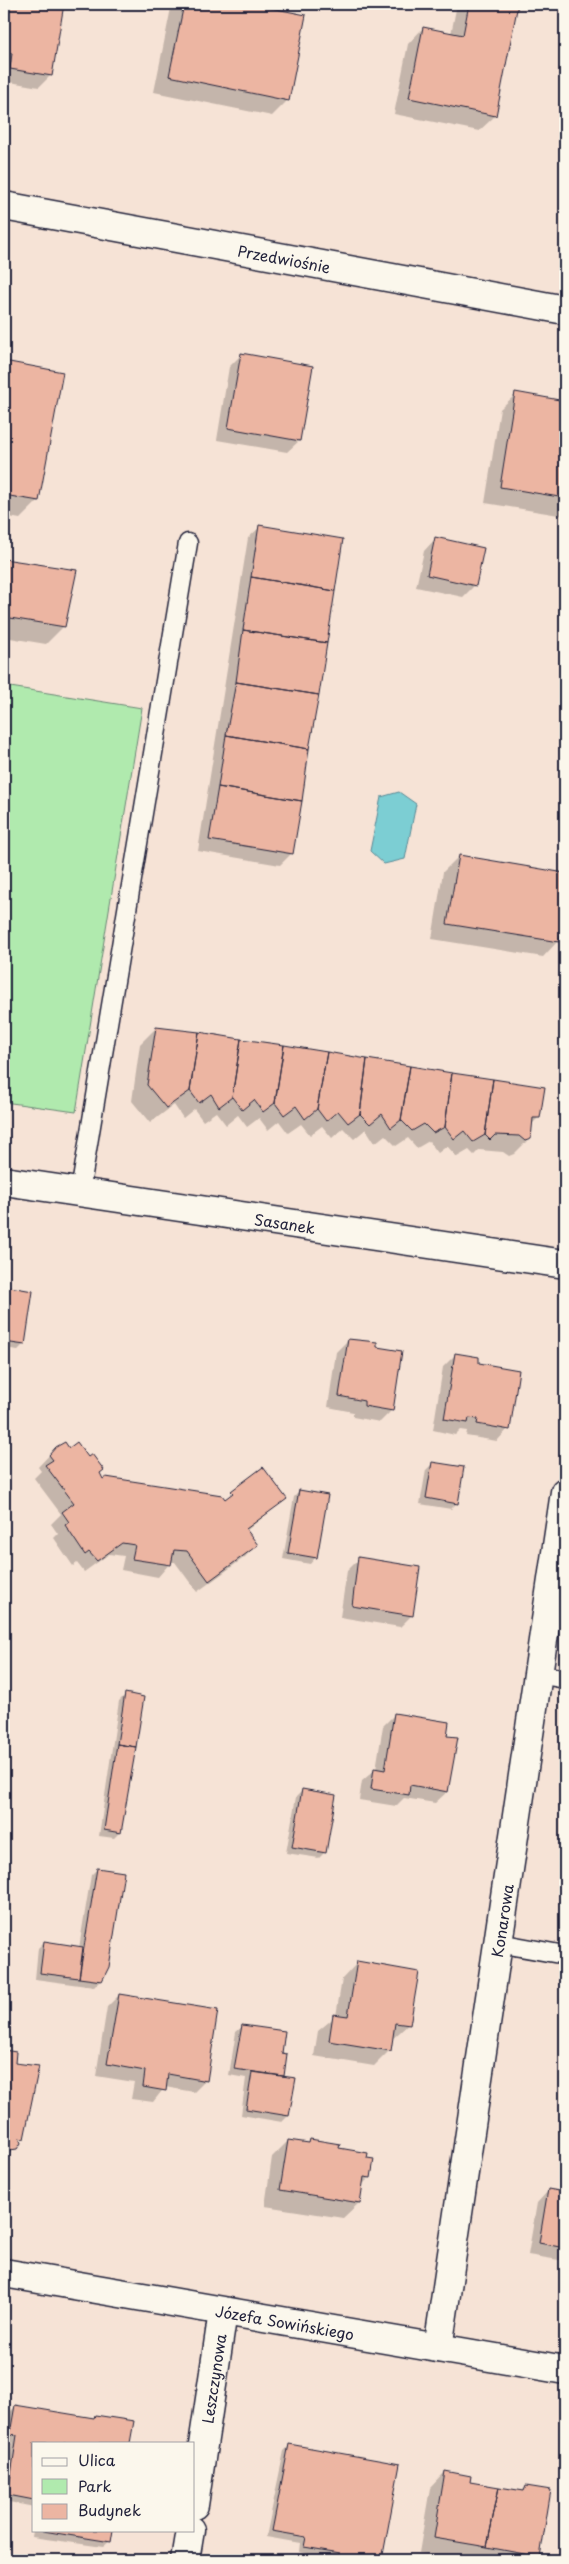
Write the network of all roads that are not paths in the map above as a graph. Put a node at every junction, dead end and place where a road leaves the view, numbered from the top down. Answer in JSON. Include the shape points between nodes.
{"nodes":[{"id":1,"x":4,"y":206,"type":"edge"},
{"id":2,"x":565,"y":310,"type":"edge"},
{"id":3,"x":188,"y":543,"type":"dead end"},
{"id":4,"x":4,"y":1181,"type":"edge"},
{"id":5,"x":80,"y":1192,"type":"junction"},
{"id":6,"x":565,"y":1264,"type":"edge"},
{"id":7,"x":565,"y":1492,"type":"edge"},
{"id":8,"x":538,"y":1674,"type":"junction"},
{"id":9,"x":565,"y":1679,"type":"edge"},
{"id":10,"x":498,"y":1943,"type":"junction"},
{"id":11,"x":565,"y":1955,"type":"edge"},
{"id":12,"x":4,"y":2273,"type":"edge"},
{"id":13,"x":223,"y":2312,"type":"junction"},
{"id":14,"x":438,"y":2348,"type":"junction"},
{"id":15,"x":565,"y":2370,"type":"edge"},
{"id":16,"x":195,"y":2498,"type":"edge"},
{"id":17,"x":190,"y":2532,"type":"edge"},
{"id":18,"x":185,"y":2560,"type":"edge"}],
"edges":[{"from":1,"to":2,"type":"street","name":"Przedwiośnie"},
{"from":3,"to":5,"type":"lane"},
{"from":4,"to":5,"type":"street","name":"Sasanek"},
{"from":5,"to":6,"type":"street","name":"Sasanek"},
{"from":7,"to":8,"type":"street","name":"Konarowa"},
{"from":8,"to":9,"type":"lane"},
{"from":8,"to":10,"type":"street","name":"Konarowa"},
{"from":10,"to":11,"type":"lane"},
{"from":10,"to":14,"type":"street","name":"Konarowa"},
{"from":12,"to":13,"type":"street","name":"Józefa Sowińskiego"},
{"from":13,"to":14,"type":"street","name":"Józefa Sowińskiego"},
{"from":13,"to":16,"type":"street","name":"Leszczynowa"},
{"from":14,"to":15,"type":"street","name":"Józefa Sowińskiego"},
{"from":17,"to":18,"type":"street"}]}
